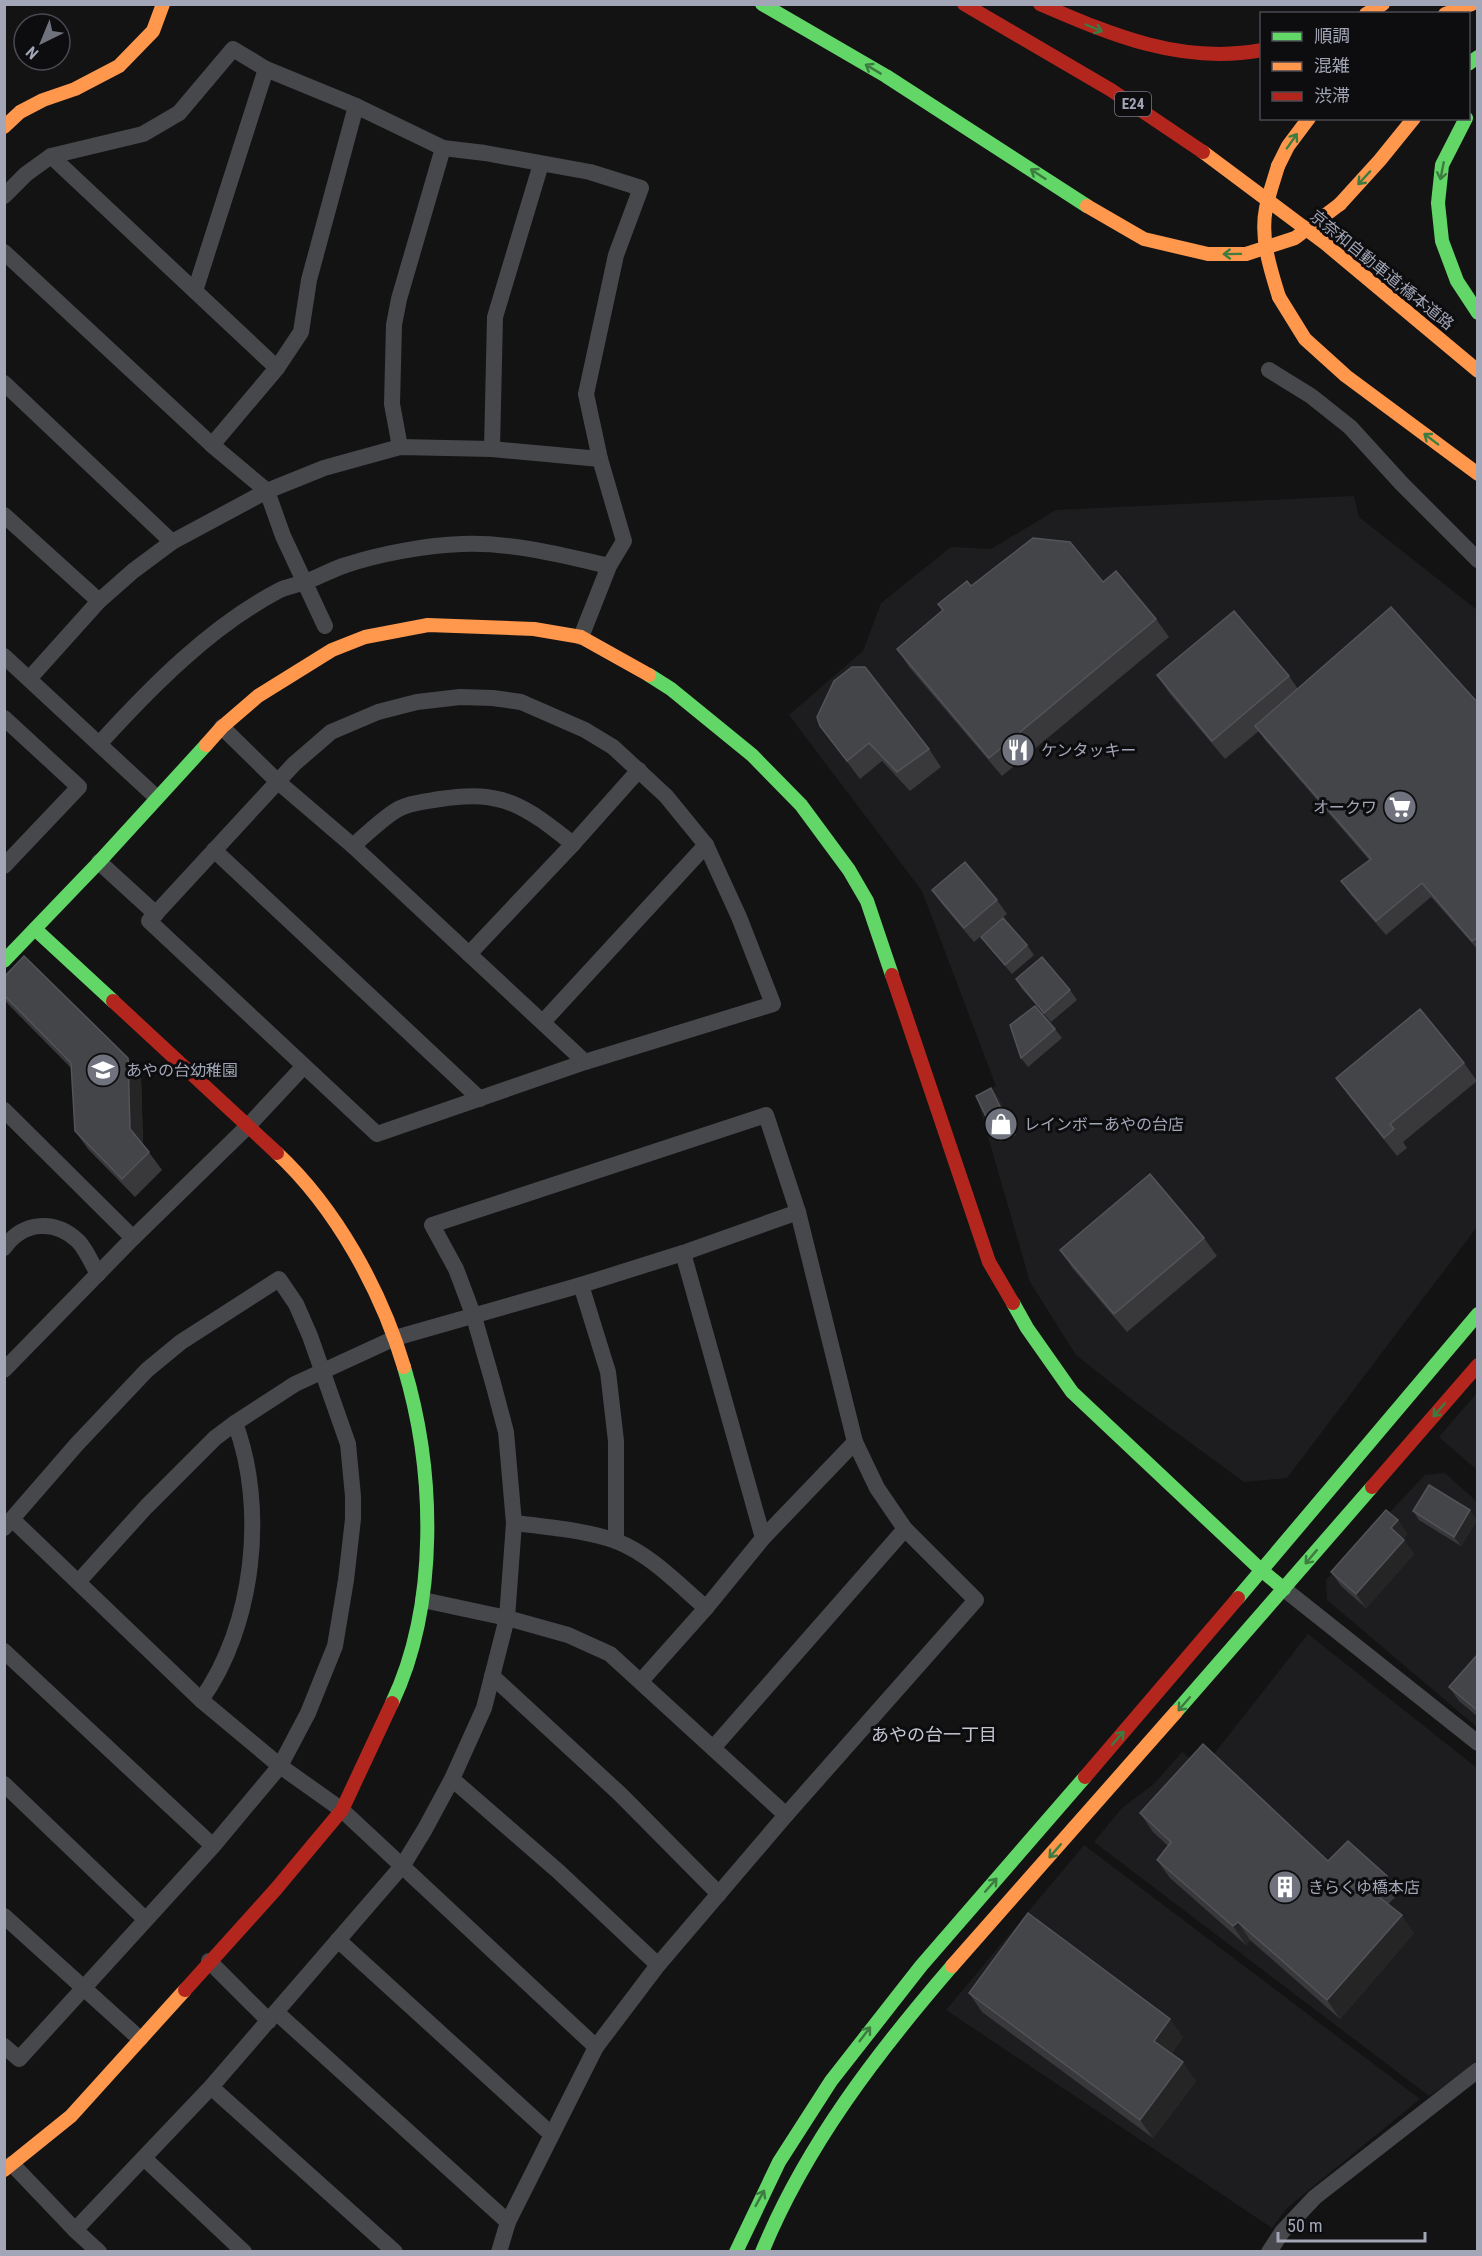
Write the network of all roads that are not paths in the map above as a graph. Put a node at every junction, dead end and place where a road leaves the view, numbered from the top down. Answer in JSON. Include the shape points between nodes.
{"nodes":[{"id":1,"x":163,"y":4,"type":"edge"},
{"id":2,"x":762,"y":4,"type":"edge"},
{"id":3,"x":964,"y":4,"type":"edge"},
{"id":4,"x":1040,"y":4,"type":"edge"},
{"id":5,"x":1383,"y":4,"type":"edge"},
{"id":6,"x":1472,"y":4,"type":"edge"},
{"id":7,"x":1369,"y":12,"type":"edge"},
{"id":8,"x":1450,"y":12,"type":"edge"},
{"id":9,"x":1260,"y":50,"type":"edge"},
{"id":10,"x":267,"y":69,"type":"junction"},
{"id":11,"x":356,"y":106,"type":"junction"},
{"id":12,"x":1308,"y":120,"type":"edge"},
{"id":13,"x":1412,"y":120,"type":"edge"},
{"id":14,"x":1465,"y":120,"type":"edge"},
{"id":15,"x":4,"y":127,"type":"edge"},
{"id":16,"x":443,"y":148,"type":"junction"},
{"id":17,"x":51,"y":156,"type":"junction"},
{"id":18,"x":541,"y":164,"type":"junction"},
{"id":19,"x":4,"y":196,"type":"edge"},
{"id":20,"x":4,"y":252,"type":"edge"},
{"id":21,"x":195,"y":291,"type":"junction"},
{"id":22,"x":1478,"y":313,"type":"edge"},
{"id":23,"x":277,"y":368,"type":"junction"},
{"id":24,"x":1269,"y":370,"type":"dead end"},
{"id":25,"x":1478,"y":371,"type":"edge"},
{"id":26,"x":4,"y":383,"type":"edge"},
{"id":27,"x":212,"y":445,"type":"junction"},
{"id":28,"x":400,"y":447,"type":"junction"},
{"id":29,"x":492,"y":449,"type":"junction"},
{"id":30,"x":600,"y":459,"type":"junction"},
{"id":31,"x":1478,"y":474,"type":"edge"},
{"id":32,"x":267,"y":491,"type":"junction"},
{"id":33,"x":4,"y":515,"type":"edge"},
{"id":34,"x":171,"y":542,"type":"junction"},
{"id":35,"x":1478,"y":560,"type":"edge"},
{"id":36,"x":609,"y":566,"type":"junction"},
{"id":37,"x":305,"y":582,"type":"junction"},
{"id":38,"x":99,"y":601,"type":"junction"},
{"id":39,"x":325,"y":626,"type":"dead end"},
{"id":40,"x":581,"y":637,"type":"junction"},
{"id":41,"x":4,"y":656,"type":"edge"},
{"id":42,"x":29,"y":679,"type":"junction"},
{"id":43,"x":4,"y":718,"type":"edge"},
{"id":44,"x":222,"y":727,"type":"junction"},
{"id":45,"x":100,"y":743,"type":"junction"},
{"id":46,"x":639,"y":770,"type":"junction"},
{"id":47,"x":277,"y":781,"type":"junction"},
{"id":48,"x":156,"y":797,"type":"junction"},
{"id":49,"x":573,"y":844,"type":"junction"},
{"id":50,"x":706,"y":845,"type":"junction"},
{"id":51,"x":352,"y":846,"type":"junction"},
{"id":52,"x":214,"y":850,"type":"junction"},
{"id":53,"x":99,"y":862,"type":"junction"},
{"id":54,"x":4,"y":866,"type":"edge"},
{"id":55,"x":156,"y":914,"type":"junction"},
{"id":56,"x":35,"y":929,"type":"junction"},
{"id":57,"x":469,"y":954,"type":"junction"},
{"id":58,"x":4,"y":961,"type":"edge"},
{"id":59,"x":543,"y":1022,"type":"junction"},
{"id":60,"x":585,"y":1062,"type":"junction"},
{"id":61,"x":304,"y":1066,"type":"junction"},
{"id":62,"x":480,"y":1100,"type":"junction"},
{"id":63,"x":4,"y":1110,"type":"edge"},
{"id":64,"x":248,"y":1126,"type":"junction"},
{"id":65,"x":798,"y":1212,"type":"junction"},
{"id":66,"x":133,"y":1238,"type":"junction"},
{"id":67,"x":4,"y":1248,"type":"edge"},
{"id":68,"x":683,"y":1253,"type":"junction"},
{"id":69,"x":98,"y":1274,"type":"junction"},
{"id":70,"x":580,"y":1286,"type":"junction"},
{"id":71,"x":1478,"y":1314,"type":"edge"},
{"id":72,"x":474,"y":1317,"type":"junction"},
{"id":73,"x":395,"y":1338,"type":"junction"},
{"id":74,"x":1478,"y":1365,"type":"edge"},
{"id":75,"x":4,"y":1370,"type":"edge"},
{"id":76,"x":324,"y":1370,"type":"junction"},
{"id":77,"x":235,"y":1423,"type":"junction"},
{"id":78,"x":855,"y":1442,"type":"junction"},
{"id":79,"x":514,"y":1523,"type":"junction"},
{"id":80,"x":9,"y":1524,"type":"edge"},
{"id":81,"x":906,"y":1529,"type":"junction"},
{"id":82,"x":763,"y":1538,"type":"junction"},
{"id":83,"x":616,"y":1541,"type":"junction"},
{"id":84,"x":1260,"y":1569,"type":"junction"},
{"id":85,"x":78,"y":1581,"type":"junction"},
{"id":86,"x":1284,"y":1589,"type":"junction"},
{"id":87,"x":423,"y":1600,"type":"junction"},
{"id":88,"x":706,"y":1608,"type":"junction"},
{"id":89,"x":507,"y":1618,"type":"junction"},
{"id":90,"x":4,"y":1651,"type":"edge"},
{"id":91,"x":492,"y":1676,"type":"junction"},
{"id":92,"x":641,"y":1681,"type":"junction"},
{"id":93,"x":201,"y":1700,"type":"junction"},
{"id":94,"x":1478,"y":1743,"type":"edge"},
{"id":95,"x":713,"y":1748,"type":"junction"},
{"id":96,"x":280,"y":1766,"type":"junction"},
{"id":97,"x":452,"y":1779,"type":"junction"},
{"id":98,"x":4,"y":1784,"type":"edge"},
{"id":99,"x":342,"y":1810,"type":"junction"},
{"id":100,"x":786,"y":1815,"type":"junction"},
{"id":101,"x":213,"y":1846,"type":"junction"},
{"id":102,"x":403,"y":1865,"type":"junction"},
{"id":103,"x":719,"y":1894,"type":"junction"},
{"id":104,"x":4,"y":1916,"type":"edge"},
{"id":105,"x":145,"y":1919,"type":"junction"},
{"id":106,"x":338,"y":1940,"type":"junction"},
{"id":107,"x":209,"y":1962,"type":"junction"},
{"id":108,"x":658,"y":1965,"type":"junction"},
{"id":109,"x":84,"y":1989,"type":"junction"},
{"id":110,"x":272,"y":2016,"type":"junction"},
{"id":111,"x":140,"y":2039,"type":"junction"},
{"id":112,"x":4,"y":2046,"type":"edge"},
{"id":113,"x":596,"y":2047,"type":"junction"},
{"id":114,"x":1478,"y":2070,"type":"edge"},
{"id":115,"x":211,"y":2087,"type":"junction"},
{"id":116,"x":551,"y":2134,"type":"junction"},
{"id":117,"x":145,"y":2159,"type":"junction"},
{"id":118,"x":8,"y":2167,"type":"edge"},
{"id":119,"x":508,"y":2222,"type":"junction"},
{"id":120,"x":75,"y":2230,"type":"junction"},
{"id":121,"x":99,"y":2252,"type":"edge"},
{"id":122,"x":244,"y":2252,"type":"edge"},
{"id":123,"x":395,"y":2252,"type":"edge"},
{"id":124,"x":499,"y":2252,"type":"edge"},
{"id":125,"x":736,"y":2252,"type":"edge"},
{"id":126,"x":762,"y":2252,"type":"edge"},
{"id":127,"x":1269,"y":2252,"type":"edge"}],
"edges":[{"from":1,"to":15,"type":"main road","via":[[153,31],[119,66],[20,112]]},
{"from":13,"to":2,"type":"main road","one_way":true,"bridge":true,"via":[[1340,204],[1295,238],[1246,254],[1208,254],[1144,239],[954,118]]},
{"from":3,"to":25,"type":"main road","name":"京奈和自動車道;橋本道路","number":"E24","via":[[1107,87],[1204,152],[1397,300]]},
{"from":4,"to":9,"type":"main road","one_way":true,"via":[[1155,50],[1201,54]]},
{"from":5,"to":7,"type":"main road"},
{"from":6,"to":8,"type":"main road"},
{"from":10,"to":11,"type":"street"},
{"from":10,"to":17,"type":"street","via":[[233,49],[179,113],[143,134]]},
{"from":10,"to":21,"type":"street"},
{"from":11,"to":16,"type":"street"},
{"from":11,"to":23,"type":"street","via":[[309,280],[301,332]]},
{"from":31,"to":12,"type":"main road","one_way":true,"bridge":true,"via":[[1346,376],[1305,339],[1279,297],[1264,235],[1266,209],[1278,166]]},
{"from":14,"to":22,"type":"main road","one_way":true,"via":[[1442,165],[1438,203],[1442,241],[1457,282]]},
{"from":16,"to":18,"type":"street"},
{"from":16,"to":28,"type":"street","via":[[394,325],[392,404]]},
{"from":17,"to":19,"type":"street"},
{"from":17,"to":21,"type":"street"},
{"from":18,"to":29,"type":"street","via":[[495,317]]},
{"from":18,"to":30,"type":"street","via":[[590,172],[641,188],[616,255],[586,394]]},
{"from":20,"to":27,"type":"street"},
{"from":21,"to":23,"type":"street"},
{"from":23,"to":27,"type":"street"},
{"from":24,"to":35,"type":"street","via":[[1311,396],[1350,428]]},
{"from":26,"to":34,"type":"street"},
{"from":27,"to":32,"type":"street"},
{"from":28,"to":29,"type":"street"},
{"from":28,"to":32,"type":"street","via":[[324,468]]},
{"from":29,"to":30,"type":"street"},
{"from":30,"to":36,"type":"street","via":[[624,541]]},
{"from":32,"to":34,"type":"street"},
{"from":32,"to":37,"type":"street"},
{"from":33,"to":38,"type":"street"},
{"from":34,"to":38,"type":"street"},
{"from":36,"to":37,"type":"street","via":[[510,547],[462,544],[376,557]]},
{"from":36,"to":40,"type":"street"},
{"from":37,"to":39,"type":"street"},
{"from":37,"to":45,"type":"street","via":[[280,590],[235,617],[153,685]]},
{"from":38,"to":42,"type":"street"},
{"from":40,"to":44,"type":"main road","via":[[534,629],[428,625],[365,637],[332,650],[258,696]]},
{"from":40,"to":84,"type":"main road","via":[[671,689],[752,755],[801,806],[849,870],[867,901],[989,1262],[1027,1328],[1072,1392]]},
{"from":41,"to":42,"type":"street"},
{"from":42,"to":45,"type":"street"},
{"from":43,"to":54,"type":"street","via":[[79,787]]},
{"from":44,"to":47,"type":"street"},
{"from":44,"to":48,"type":"main road"},
{"from":45,"to":48,"type":"street"},
{"from":46,"to":47,"type":"street","via":[[613,747],[585,730],[521,702],[460,697],[417,702],[352,722],[311,747]]},
{"from":46,"to":49,"type":"street"},
{"from":46,"to":50,"type":"street"},
{"from":47,"to":51,"type":"street"},
{"from":47,"to":52,"type":"street"},
{"from":48,"to":53,"type":"main road"},
{"from":49,"to":51,"type":"street","via":[[534,813],[487,796],[411,803],[392,813]]},
{"from":49,"to":57,"type":"street"},
{"from":50,"to":59,"type":"street"},
{"from":50,"to":60,"type":"street","via":[[773,1005]]},
{"from":51,"to":57,"type":"street"},
{"from":52,"to":55,"type":"street"},
{"from":52,"to":62,"type":"street"},
{"from":53,"to":55,"type":"street"},
{"from":53,"to":56,"type":"main road"},
{"from":55,"to":61,"type":"street","via":[[149,921]]},
{"from":56,"to":58,"type":"main road"},
{"from":56,"to":64,"type":"main road"},
{"from":57,"to":59,"type":"street"},
{"from":59,"to":60,"type":"street"},
{"from":60,"to":62,"type":"street"},
{"from":61,"to":62,"type":"street","via":[[377,1134]]},
{"from":61,"to":64,"type":"street"},
{"from":63,"to":66,"type":"street"},
{"from":64,"to":66,"type":"street"},
{"from":64,"to":73,"type":"main road","via":[[292,1167],[321,1203],[363,1267]]},
{"from":65,"to":68,"type":"street"},
{"from":65,"to":72,"type":"street","via":[[766,1114],[432,1225],[456,1269]]},
{"from":65,"to":78,"type":"street"},
{"from":66,"to":69,"type":"street"},
{"from":67,"to":69,"type":"street","via":[[31,1227],[56,1226],[79,1242]]},
{"from":68,"to":70,"type":"street"},
{"from":68,"to":82,"type":"street"},
{"from":69,"to":75,"type":"street"},
{"from":70,"to":72,"type":"street"},
{"from":70,"to":83,"type":"street","via":[[608,1372],[616,1441]]},
{"from":71,"to":84,"type":"main road"},
{"from":72,"to":73,"type":"street"},
{"from":72,"to":79,"type":"street","via":[[506,1432]]},
{"from":73,"to":76,"type":"street"},
{"from":73,"to":87,"type":"main road","via":[[409,1384],[427,1482]]},
{"from":74,"to":86,"type":"main road","one_way":true},
{"from":76,"to":77,"type":"street"},
{"from":76,"to":80,"type":"street","via":[[296,1304],[279,1280],[181,1342],[147,1370]]},
{"from":76,"to":96,"type":"street","via":[[348,1444],[353,1496],[350,1552],[335,1646],[308,1713]]},
{"from":77,"to":85,"type":"street","via":[[146,1507]]},
{"from":77,"to":93,"type":"street","via":[[244,1446],[251,1495],[249,1568],[240,1619],[228,1655]]},
{"from":78,"to":81,"type":"street","via":[[877,1488]]},
{"from":78,"to":82,"type":"street"},
{"from":79,"to":83,"type":"street"},
{"from":79,"to":89,"type":"street"},
{"from":80,"to":85,"type":"street"},
{"from":81,"to":95,"type":"street"},
{"from":81,"to":100,"type":"street","via":[[976,1600]]},
{"from":82,"to":88,"type":"street"},
{"from":83,"to":88,"type":"street","via":[[649,1559]]},
{"from":84,"to":86,"type":"main road"},
{"from":125,"to":84,"type":"main road","one_way":true,"via":[[754,2207],[792,2139],[882,2012]]},
{"from":85,"to":93,"type":"street"},
{"from":86,"to":94,"type":"street"},
{"from":86,"to":126,"type":"main road","one_way":true,"via":[[917,2008],[807,2159]]},
{"from":87,"to":89,"type":"street"},
{"from":87,"to":99,"type":"main road","via":[[395,1697]]},
{"from":88,"to":92,"type":"street"},
{"from":89,"to":91,"type":"street"},
{"from":89,"to":92,"type":"street","via":[[568,1635],[610,1654]]},
{"from":90,"to":101,"type":"street"},
{"from":91,"to":97,"type":"street","via":[[484,1708]]},
{"from":91,"to":103,"type":"street","via":[[620,1794]]},
{"from":92,"to":95,"type":"street"},
{"from":93,"to":96,"type":"street"},
{"from":95,"to":100,"type":"street"},
{"from":96,"to":99,"type":"street"},
{"from":96,"to":101,"type":"street"},
{"from":97,"to":102,"type":"street"},
{"from":97,"to":108,"type":"street"},
{"from":98,"to":105,"type":"street"},
{"from":99,"to":102,"type":"street"},
{"from":99,"to":107,"type":"main road"},
{"from":100,"to":103,"type":"street"},
{"from":101,"to":105,"type":"street"},
{"from":102,"to":106,"type":"street"},
{"from":102,"to":113,"type":"street"},
{"from":103,"to":108,"type":"street"},
{"from":104,"to":109,"type":"street"},
{"from":105,"to":109,"type":"street"},
{"from":106,"to":110,"type":"street"},
{"from":106,"to":116,"type":"street"},
{"from":107,"to":110,"type":"street"},
{"from":107,"to":111,"type":"main road"},
{"from":108,"to":113,"type":"street"},
{"from":109,"to":111,"type":"street"},
{"from":109,"to":112,"type":"street","via":[[19,2059]]},
{"from":110,"to":115,"type":"street"},
{"from":110,"to":119,"type":"street"},
{"from":111,"to":118,"type":"main road","via":[[71,2116]]},
{"from":113,"to":116,"type":"street"},
{"from":114,"to":127,"type":"street","via":[[1315,2197],[1281,2232]]},
{"from":115,"to":117,"type":"street"},
{"from":115,"to":123,"type":"street"},
{"from":116,"to":119,"type":"street"},
{"from":117,"to":120,"type":"street"},
{"from":117,"to":122,"type":"street"},
{"from":118,"to":120,"type":"street"},
{"from":119,"to":124,"type":"street"},
{"from":120,"to":121,"type":"street"}]}
